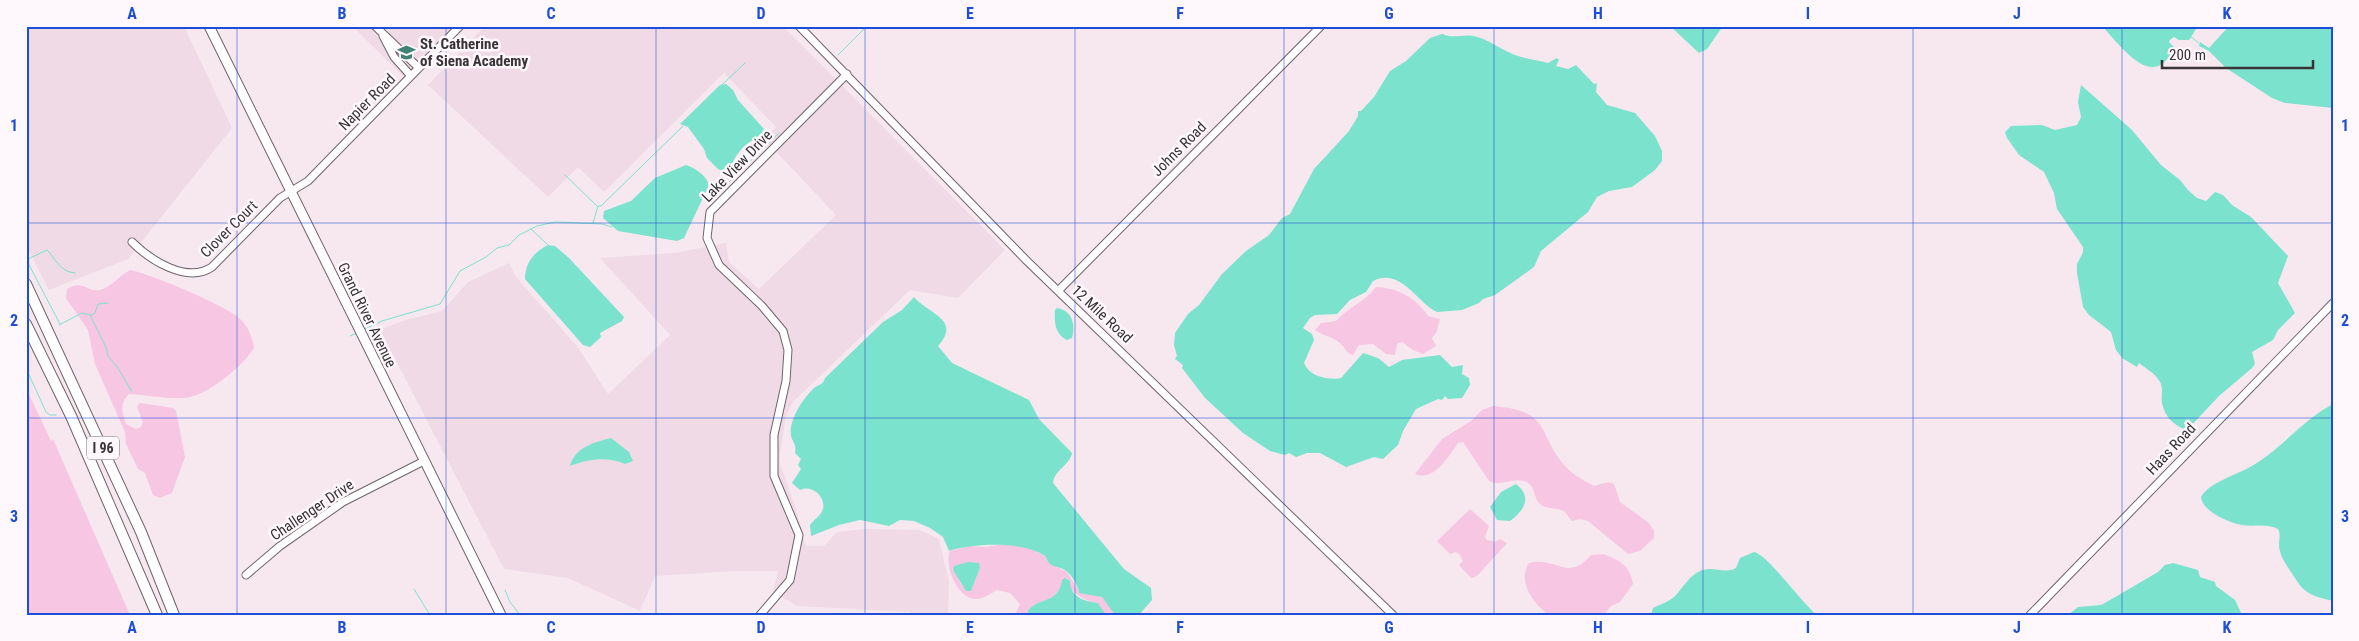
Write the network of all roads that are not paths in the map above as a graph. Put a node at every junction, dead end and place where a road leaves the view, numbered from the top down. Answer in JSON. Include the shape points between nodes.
{"nodes":[{"id":1,"x":209,"y":26,"type":"edge"},
{"id":2,"x":460,"y":26,"type":"edge"},
{"id":3,"x":799,"y":26,"type":"edge"},
{"id":4,"x":1321,"y":26,"type":"edge"},
{"id":5,"x":378,"y":29,"type":"edge"},
{"id":6,"x":419,"y":68,"type":"junction"},
{"id":7,"x":847,"y":74,"type":"junction"},
{"id":8,"x":411,"y":76,"type":"junction"},
{"id":9,"x":291,"y":193,"type":"junction"},
{"id":10,"x":132,"y":242,"type":"dead end"},
{"id":11,"x":26,"y":284,"type":"edge"},
{"id":12,"x":1058,"y":291,"type":"junction"},
{"id":13,"x":2333,"y":303,"type":"edge"},
{"id":14,"x":26,"y":324,"type":"edge"},
{"id":15,"x":424,"y":461,"type":"junction"},
{"id":16,"x":246,"y":575,"type":"dead end"},
{"id":17,"x":157,"y":615,"type":"edge"},
{"id":18,"x":174,"y":615,"type":"edge"},
{"id":19,"x":501,"y":615,"type":"edge"},
{"id":20,"x":760,"y":615,"type":"edge"},
{"id":21,"x":1393,"y":615,"type":"edge"},
{"id":22,"x":2030,"y":615,"type":"edge"}],
"edges":[{"from":1,"to":9,"type":"main road","name":"Grand River Avenue"},
{"from":2,"to":6,"type":"street","name":"Napier Road"},
{"from":3,"to":7,"type":"street","name":"12 Mile Road"},
{"from":4,"to":12,"type":"street","name":"Johns Road"},
{"from":5,"to":6,"type":"street"},
{"from":5,"to":8,"type":"street","via":[[394,57]]},
{"from":6,"to":8,"type":"street","name":"Napier Road"},
{"from":7,"to":12,"type":"street","name":"12 Mile Road"},
{"from":7,"to":20,"type":"street","name":"Lake View Drive","via":[[710,212],[707,238],[719,265],[783,331],[788,350],[786,381],[774,435],[774,476],[799,535],[790,580]]},
{"from":8,"to":9,"type":"street","name":"Napier Road","via":[[308,181]]},
{"from":9,"to":10,"type":"street","name":"Clover Court","via":[[280,198],[205,272],[182,271],[158,262]]},
{"from":9,"to":15,"type":"main road","name":"Grand River Avenue"},
{"from":11,"to":18,"type":"highway","number":"I 96","via":[[121,488]]},
{"from":12,"to":21,"type":"street","name":"12 Mile Road"},
{"from":13,"to":22,"type":"street","name":"Haas Road"},
{"from":14,"to":17,"type":"highway","number":"I 96","via":[[71,416]]},
{"from":15,"to":16,"type":"street","name":"Challenger Drive","via":[[343,502],[280,546]]},
{"from":15,"to":19,"type":"main road","name":"Grand River Avenue"}]}
